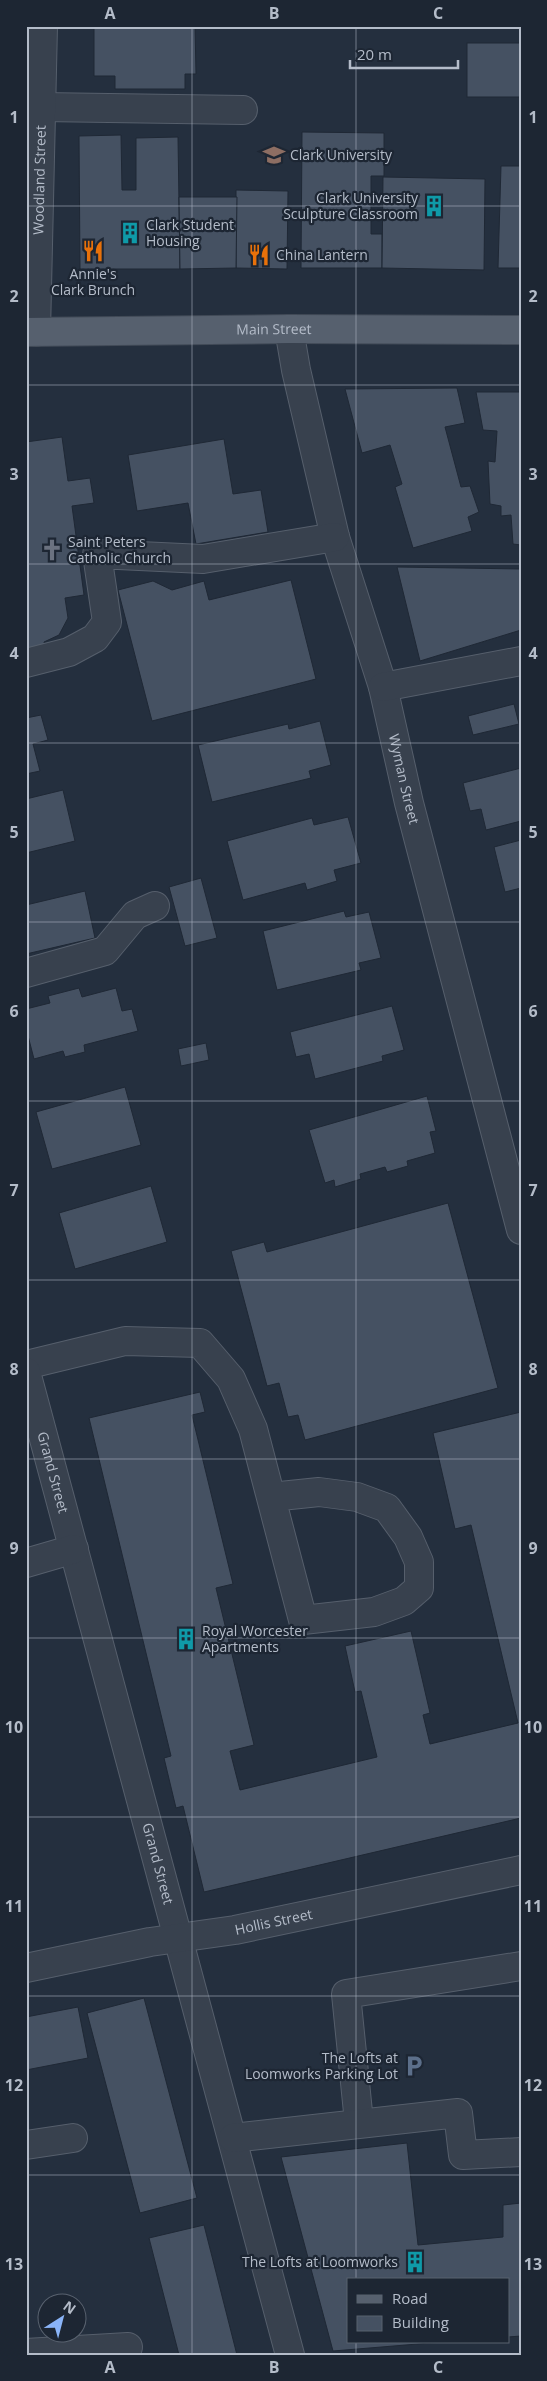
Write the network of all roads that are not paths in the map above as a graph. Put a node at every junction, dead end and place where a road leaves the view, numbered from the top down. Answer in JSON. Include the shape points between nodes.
{"nodes":[{"id":1,"x":43,"y":26,"type":"edge"},
{"id":2,"x":42,"y":107,"type":"junction"},
{"id":3,"x":243,"y":110,"type":"dead end"},
{"id":4,"x":289,"y":329,"type":"junction"},
{"id":5,"x":521,"y":330,"type":"edge"},
{"id":6,"x":31,"y":332,"type":"edge"},
{"id":7,"x":335,"y":537,"type":"junction"},
{"id":8,"x":521,"y":661,"type":"edge"},
{"id":9,"x":26,"y":663,"type":"edge"},
{"id":10,"x":383,"y":687,"type":"junction"},
{"id":11,"x":155,"y":906,"type":"dead end"},
{"id":12,"x":26,"y":973,"type":"edge"},
{"id":13,"x":521,"y":1230,"type":"edge"},
{"id":14,"x":26,"y":1365,"type":"edge"},
{"id":15,"x":26,"y":1372,"type":"edge"},
{"id":16,"x":271,"y":1497,"type":"junction"},
{"id":17,"x":74,"y":1549,"type":"junction"},
{"id":18,"x":26,"y":1563,"type":"edge"},
{"id":19,"x":521,"y":1870,"type":"edge"},
{"id":20,"x":178,"y":1939,"type":"junction"},
{"id":21,"x":521,"y":1966,"type":"edge"},
{"id":22,"x":26,"y":1968,"type":"edge"},
{"id":23,"x":359,"y":2122,"type":"junction"},
{"id":24,"x":73,"y":2138,"type":"dead end"},
{"id":25,"x":232,"y":2138,"type":"junction"},
{"id":26,"x":26,"y":2145,"type":"edge"},
{"id":27,"x":521,"y":2152,"type":"edge"},
{"id":28,"x":128,"y":2348,"type":"dead end"},
{"id":29,"x":26,"y":2353,"type":"edge"},
{"id":30,"x":290,"y":2355,"type":"edge"}],
"edges":[{"from":1,"to":2,"type":"street","name":"Woodland Street"},
{"from":2,"to":3,"type":"street"},
{"from":2,"to":6,"type":"street","name":"Woodland Street"},
{"from":4,"to":5,"type":"main road","name":"Main Street"},
{"from":4,"to":6,"type":"main road","name":"Main Street"},
{"from":4,"to":7,"type":"street","name":"Wyman Street"},
{"from":7,"to":9,"type":"street","via":[[203,559],[97,554],[107,622],[95,638],[69,652]]},
{"from":7,"to":10,"type":"street","name":"Wyman Street"},
{"from":8,"to":10,"type":"street"},
{"from":10,"to":13,"type":"street","name":"Wyman Street","via":[[409,803]]},
{"from":11,"to":12,"type":"street","via":[[136,915],[105,951]]},
{"from":14,"to":16,"type":"street","via":[[125,1341],[200,1342],[231,1378],[252,1429]]},
{"from":15,"to":17,"type":"street","name":"Grand Street"},
{"from":16,"to":16,"type":"street","via":[[303,1620],[374,1612],[404,1601],[419,1588],[419,1562],[408,1538],[387,1508],[357,1497],[319,1492]]},
{"from":17,"to":18,"type":"street"},
{"from":17,"to":20,"type":"street","name":"Grand Street"},
{"from":19,"to":20,"type":"street","name":"Hollis Street"},
{"from":20,"to":22,"type":"street","name":"Hollis Street"},
{"from":20,"to":25,"type":"street","name":"Grand Street"},
{"from":21,"to":23,"type":"street","via":[[346,1994]]},
{"from":23,"to":25,"type":"street"},
{"from":23,"to":27,"type":"street","via":[[458,2113],[463,2155]]},
{"from":24,"to":26,"type":"street"},
{"from":25,"to":30,"type":"street","name":"Grand Street"},
{"from":28,"to":29,"type":"street"}]}
